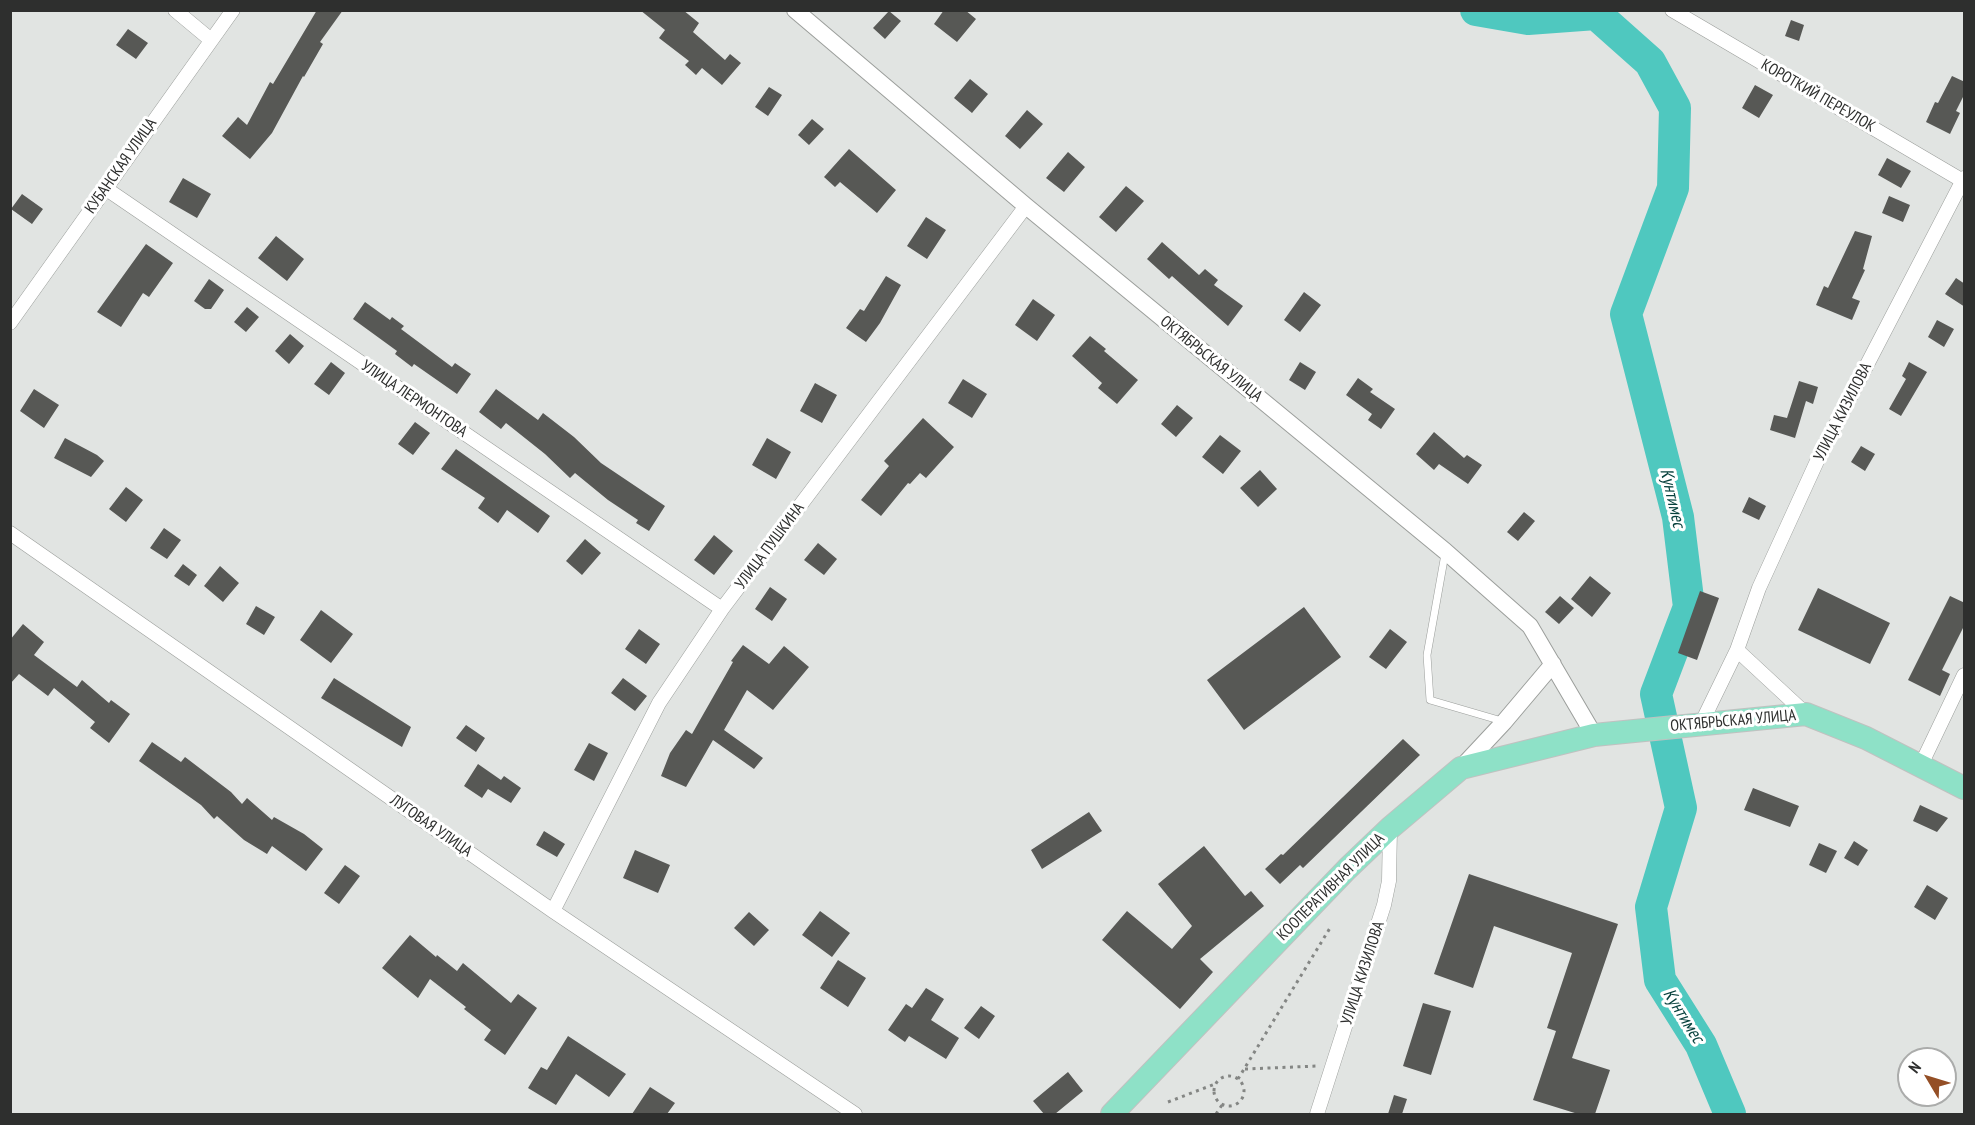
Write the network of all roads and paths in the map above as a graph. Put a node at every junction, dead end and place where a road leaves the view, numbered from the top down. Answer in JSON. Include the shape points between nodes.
{"nodes":[{"id":1,"x":175,"y":10,"type":"edge"},
{"id":2,"x":233,"y":10,"type":"edge"},
{"id":3,"x":795,"y":10,"type":"edge"},
{"id":4,"x":1672,"y":10,"type":"edge"},
{"id":5,"x":211,"y":40,"type":"junction"},
{"id":6,"x":1964,"y":180,"type":"edge"},
{"id":7,"x":105,"y":189,"type":"junction"},
{"id":8,"x":1026,"y":206,"type":"junction"},
{"id":9,"x":10,"y":323,"type":"edge"},
{"id":10,"x":10,"y":533,"type":"edge"},
{"id":11,"x":1445,"y":551,"type":"junction"},
{"id":12,"x":722,"y":609,"type":"junction"},
{"id":13,"x":1737,"y":650,"type":"junction"},
{"id":14,"x":1553,"y":664,"type":"junction"},
{"id":15,"x":1965,"y":675,"type":"edge"},
{"id":16,"x":1806,"y":714,"type":"junction"},
{"id":17,"x":1504,"y":722,"type":"junction"},
{"id":18,"x":1701,"y":724,"type":"junction"},
{"id":19,"x":1594,"y":735,"type":"junction"},
{"id":20,"x":1920,"y":766,"type":"junction"},
{"id":21,"x":1461,"y":768,"type":"junction"},
{"id":22,"x":1965,"y":788,"type":"edge"},
{"id":23,"x":1390,"y":828,"type":"junction"},
{"id":24,"x":553,"y":911,"type":"junction"},
{"id":25,"x":1330,"y":928,"type":"dead end"},
{"id":26,"x":1333,"y":1065,"type":"junction"},
{"id":27,"x":1245,"y":1069,"type":"junction"},
{"id":28,"x":1238,"y":1079,"type":"junction"},
{"id":29,"x":1217,"y":1083,"type":"junction"},
{"id":30,"x":1168,"y":1102,"type":"dead end"},
{"id":31,"x":1222,"y":1105,"type":"junction"},
{"id":32,"x":855,"y":1114,"type":"edge"},
{"id":33,"x":1112,"y":1114,"type":"edge"},
{"id":34,"x":1216,"y":1114,"type":"edge"},
{"id":35,"x":1317,"y":1114,"type":"edge"}],
"edges":[{"from":1,"to":5,"type":"street"},
{"from":2,"to":5,"type":"street","name":"КУБАНСКАЯ УЛИЦА"},
{"from":3,"to":8,"type":"street","name":"ОКТЯБРЬСКАЯ УЛИЦА"},
{"from":4,"to":6,"type":"street","name":"КОРОТКИЙ ПЕРЕУЛОК"},
{"from":5,"to":7,"type":"street","name":"КУБАНСКАЯ УЛИЦА"},
{"from":6,"to":13,"type":"street","name":"УЛИЦА КИЗИЛОВА","via":[[1818,459],[1759,588]]},
{"from":7,"to":9,"type":"street","name":"КУБАНСКАЯ УЛИЦА"},
{"from":7,"to":12,"type":"street","name":"УЛИЦА ЛЕРМОНТОВА"},
{"from":8,"to":11,"type":"street","name":"ОКТЯБРЬСКАЯ УЛИЦА"},
{"from":8,"to":12,"type":"street","name":"УЛИЦА ПУШКИНА"},
{"from":10,"to":24,"type":"street","name":"ЛУГОВАЯ УЛИЦА"},
{"from":11,"to":14,"type":"street","name":"ОКТЯБРЬСКАЯ УЛИЦА","via":[[1530,626]]},
{"from":11,"to":17,"type":"lane","via":[[1427,655],[1430,700]]},
{"from":12,"to":24,"type":"street","name":"УЛИЦА ПУШКИНА","via":[[659,703]]},
{"from":13,"to":16,"type":"street"},
{"from":13,"to":18,"type":"street","name":"УЛИЦА КИЗИЛОВА"},
{"from":14,"to":17,"type":"street","name":"КООПЕРАТИВНАЯ УЛИЦА"},
{"from":14,"to":19,"type":"street","name":"ОКТЯБРЬСКАЯ УЛИЦА"},
{"from":15,"to":20,"type":"street"},
{"from":16,"to":18,"type":"main road","name":"ОКТЯБРЬСКАЯ УЛИЦА"},
{"from":16,"to":20,"type":"main road","name":"ОКТЯБРЬСКАЯ УЛИЦА","via":[[1866,738]]},
{"from":17,"to":21,"type":"street","name":"КООПЕРАТИВНАЯ УЛИЦА"},
{"from":18,"to":19,"type":"main road","name":"ОКТЯБРЬСКАЯ УЛИЦА"},
{"from":19,"to":21,"type":"main road","name":"ОКТЯБРЬСКАЯ УЛИЦА"},
{"from":20,"to":22,"type":"main road","name":"ОКТЯБРЬСКАЯ УЛИЦА"},
{"from":21,"to":23,"type":"main road","name":"КООПЕРАТИВНАЯ УЛИЦА"},
{"from":23,"to":26,"type":"street","name":"УЛИЦА КИЗИЛОВА","via":[[1389,880],[1384,905]]},
{"from":23,"to":33,"type":"main road","name":"КООПЕРАТИВНАЯ УЛИЦА"},
{"from":24,"to":32,"type":"street","name":"ЛУГОВАЯ УЛИЦА"},
{"from":25,"to":27,"type":"path"},
{"from":26,"to":27,"type":"path"},
{"from":26,"to":35,"type":"street","name":"УЛИЦА КИЗИЛОВА"},
{"from":27,"to":28,"type":"path"},
{"from":28,"to":29,"type":"path","via":[[1229,1076]]},
{"from":28,"to":31,"type":"path","via":[[1244,1087],[1243,1097],[1232,1106]]},
{"from":29,"to":30,"type":"path"},
{"from":29,"to":31,"type":"path","via":[[1214,1092]]},
{"from":31,"to":34,"type":"path"}]}
